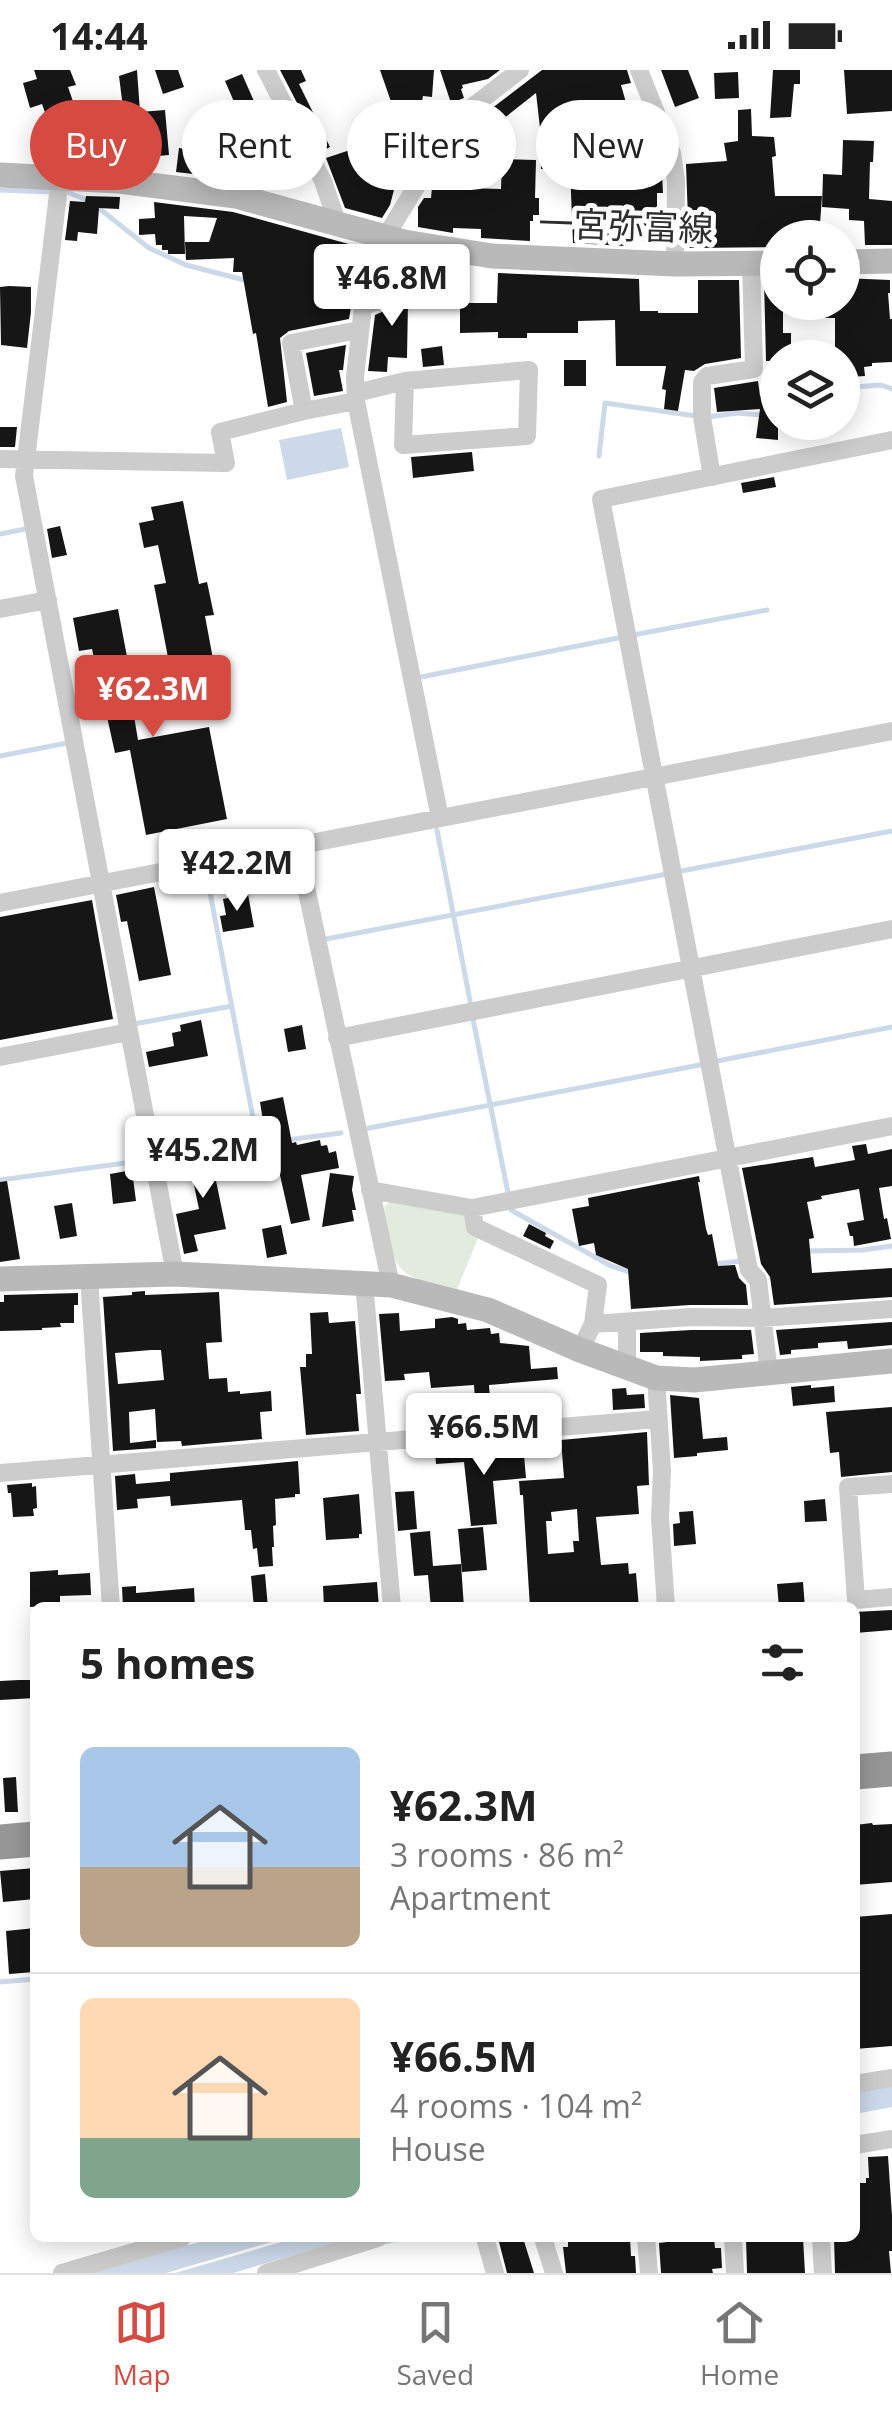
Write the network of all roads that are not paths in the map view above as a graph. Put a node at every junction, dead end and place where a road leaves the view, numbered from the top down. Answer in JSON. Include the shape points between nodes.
{"nodes":[{"id":1,"x":266,"y":70,"type":"edge"},
{"id":2,"x":520,"y":70,"type":"edge"},
{"id":3,"x":639,"y":70,"type":"edge"},
{"id":4,"x":0,"y":175,"type":"edge"},
{"id":5,"x":30,"y":176,"type":"edge"},
{"id":6,"x":162,"y":186,"type":"edge"},
{"id":7,"x":59,"y":190,"type":"edge"},
{"id":8,"x":337,"y":222,"type":"junction"},
{"id":9,"x":395,"y":239,"type":"junction"},
{"id":10,"x":860,"y":262,"type":"edge"},
{"id":11,"x":892,"y":262,"type":"edge"},
{"id":12,"x":751,"y":263,"type":"junction"},
{"id":13,"x":760,"y":263,"type":"edge"},
{"id":14,"x":675,"y":264,"type":"junction"},
{"id":15,"x":359,"y":330,"type":"junction"},
{"id":16,"x":405,"y":382,"type":"junction"},
{"id":17,"x":356,"y":397,"type":"junction"},
{"id":18,"x":304,"y":411,"type":"junction"},
{"id":19,"x":892,"y":440,"type":"edge"},
{"id":20,"x":0,"y":459,"type":"edge"},
{"id":21,"x":26,"y":460,"type":"junction"},
{"id":22,"x":712,"y":477,"type":"junction"},
{"id":23,"x":48,"y":600,"type":"junction"},
{"id":24,"x":0,"y":609,"type":"edge"},
{"id":25,"x":892,"y":732,"type":"edge"},
{"id":26,"x":655,"y":778,"type":"junction"},
{"id":27,"x":440,"y":818,"type":"junction"},
{"id":28,"x":297,"y":846,"type":"junction"},
{"id":29,"x":102,"y":884,"type":"junction"},
{"id":30,"x":0,"y":904,"type":"edge"},
{"id":31,"x":892,"y":929,"type":"edge"},
{"id":32,"x":692,"y":968,"type":"junction"},
{"id":33,"x":129,"y":1032,"type":"junction"},
{"id":34,"x":337,"y":1038,"type":"junction"},
{"id":35,"x":0,"y":1057,"type":"edge"},
{"id":36,"x":892,"y":1126,"type":"edge"},
{"id":37,"x":728,"y":1158,"type":"junction"},
{"id":38,"x":370,"y":1190,"type":"junction"},
{"id":39,"x":472,"y":1208,"type":"junction"},
{"id":40,"x":175,"y":1274,"type":"junction"},
{"id":41,"x":88,"y":1277,"type":"junction"},
{"id":42,"x":0,"y":1279,"type":"edge"},
{"id":43,"x":364,"y":1282,"type":"junction"},
{"id":44,"x":391,"y":1285,"type":"junction"},
{"id":45,"x":892,"y":1309,"type":"edge"},
{"id":46,"x":762,"y":1318,"type":"junction"},
{"id":47,"x":627,"y":1322,"type":"junction"},
{"id":48,"x":593,"y":1324,"type":"junction"},
{"id":49,"x":580,"y":1350,"type":"junction"},
{"id":50,"x":892,"y":1361,"type":"edge"},
{"id":51,"x":627,"y":1368,"type":"junction"},
{"id":52,"x":769,"y":1373,"type":"junction"},
{"id":53,"x":656,"y":1378,"type":"junction"},
{"id":54,"x":658,"y":1419,"type":"junction"},
{"id":55,"x":376,"y":1443,"type":"junction"},
{"id":56,"x":100,"y":1465,"type":"junction"},
{"id":57,"x":0,"y":1473,"type":"edge"},
{"id":58,"x":892,"y":1484,"type":"edge"},
{"id":59,"x":892,"y":1597,"type":"edge"},
{"id":60,"x":111,"y":1602,"type":"edge"},
{"id":61,"x":391,"y":1602,"type":"edge"},
{"id":62,"x":666,"y":1602,"type":"edge"},
{"id":63,"x":892,"y":1769,"type":"edge"},
{"id":64,"x":860,"y":1772,"type":"edge"},
{"id":65,"x":30,"y":1839,"type":"edge"},
{"id":66,"x":0,"y":1842,"type":"edge"},
{"id":67,"x":892,"y":2078,"type":"edge"},
{"id":68,"x":860,"y":2083,"type":"edge"},
{"id":69,"x":892,"y":2139,"type":"edge"},
{"id":70,"x":860,"y":2144,"type":"edge"},
{"id":71,"x":168,"y":2242,"type":"edge"},
{"id":72,"x":365,"y":2242,"type":"edge"},
{"id":73,"x":486,"y":2242,"type":"edge"},
{"id":74,"x":545,"y":2242,"type":"edge"},
{"id":75,"x":646,"y":2242,"type":"edge"},
{"id":76,"x":733,"y":2242,"type":"edge"},
{"id":77,"x":821,"y":2242,"type":"edge"},
{"id":78,"x":62,"y":2273,"type":"edge"},
{"id":79,"x":266,"y":2273,"type":"edge"},
{"id":80,"x":496,"y":2273,"type":"edge"},
{"id":81,"x":554,"y":2273,"type":"edge"},
{"id":82,"x":649,"y":2273,"type":"edge"},
{"id":83,"x":735,"y":2273,"type":"edge"},
{"id":84,"x":823,"y":2273,"type":"edge"}],
"edges":[{"from":1,"to":8,"type":"street"},
{"from":2,"to":9,"type":"street","via":[[458,118]]},
{"from":3,"to":14,"type":"street","via":[[672,153]]},
{"from":4,"to":5,"type":"street","name":"一宮弥富線"},
{"from":6,"to":8,"type":"street","name":"一宮弥富線","via":[[236,196]]},
{"from":7,"to":21,"type":"street"},
{"from":8,"to":9,"type":"street","name":"一宮弥富線"},
{"from":9,"to":14,"type":"street","name":"一宮弥富線","via":[[492,256]]},
{"from":9,"to":15,"type":"street","via":[[380,299],[362,307]]},
{"from":10,"to":11,"type":"street"},
{"from":12,"to":13,"type":"street","name":"一宮弥富線"},
{"from":12,"to":14,"type":"street","name":"一宮弥富線"},
{"from":12,"to":22,"type":"street","via":[[754,369],[702,382]]},
{"from":15,"to":17,"type":"street"},
{"from":15,"to":18,"type":"street","via":[[291,343]]},
{"from":16,"to":16,"type":"street","via":[[529,370],[527,436],[403,445]]},
{"from":16,"to":17,"type":"street"},
{"from":17,"to":18,"type":"street"},
{"from":17,"to":27,"type":"street"},
{"from":18,"to":21,"type":"street","via":[[220,432],[226,463]]},
{"from":19,"to":22,"type":"street"},
{"from":20,"to":21,"type":"street"},
{"from":21,"to":23,"type":"street"},
{"from":22,"to":26,"type":"street","via":[[601,498]]},
{"from":23,"to":24,"type":"street"},
{"from":23,"to":29,"type":"street"},
{"from":25,"to":26,"type":"street"},
{"from":26,"to":27,"type":"street"},
{"from":26,"to":32,"type":"street"},
{"from":27,"to":28,"type":"street"},
{"from":28,"to":29,"type":"street"},
{"from":28,"to":34,"type":"street"},
{"from":29,"to":30,"type":"street"},
{"from":29,"to":33,"type":"street"},
{"from":31,"to":32,"type":"street"},
{"from":32,"to":34,"type":"street"},
{"from":32,"to":37,"type":"street"},
{"from":33,"to":35,"type":"street"},
{"from":33,"to":40,"type":"street"},
{"from":34,"to":38,"type":"street"},
{"from":36,"to":37,"type":"street"},
{"from":37,"to":39,"type":"street"},
{"from":37,"to":46,"type":"street"},
{"from":38,"to":39,"type":"street"},
{"from":38,"to":44,"type":"street"},
{"from":39,"to":48,"type":"street","via":[[474,1227],[598,1285]]},
{"from":40,"to":41,"type":"street"},
{"from":40,"to":43,"type":"street"},
{"from":41,"to":42,"type":"street"},
{"from":41,"to":56,"type":"street"},
{"from":43,"to":44,"type":"street"},
{"from":43,"to":55,"type":"street"},
{"from":44,"to":49,"type":"street","via":[[488,1310]]},
{"from":45,"to":46,"type":"street"},
{"from":46,"to":47,"type":"street"},
{"from":46,"to":52,"type":"street"},
{"from":47,"to":48,"type":"street"},
{"from":47,"to":51,"type":"street"},
{"from":48,"to":49,"type":"street"},
{"from":49,"to":51,"type":"street"},
{"from":50,"to":52,"type":"street"},
{"from":51,"to":53,"type":"street"},
{"from":52,"to":53,"type":"street"},
{"from":53,"to":54,"type":"street"},
{"from":54,"to":55,"type":"street"},
{"from":54,"to":62,"type":"street"},
{"from":55,"to":56,"type":"street"},
{"from":55,"to":61,"type":"street"},
{"from":56,"to":57,"type":"street"},
{"from":56,"to":60,"type":"street"},
{"from":58,"to":59,"type":"street","via":[[848,1487],[856,1600]]},
{"from":63,"to":64,"type":"highway"},
{"from":65,"to":66,"type":"highway"},
{"from":67,"to":68,"type":"street"},
{"from":69,"to":70,"type":"street"},
{"from":71,"to":78,"type":"street"},
{"from":72,"to":79,"type":"street"},
{"from":73,"to":80,"type":"street"},
{"from":74,"to":81,"type":"street"},
{"from":75,"to":82,"type":"street"},
{"from":76,"to":83,"type":"street"},
{"from":77,"to":84,"type":"street"}]}
